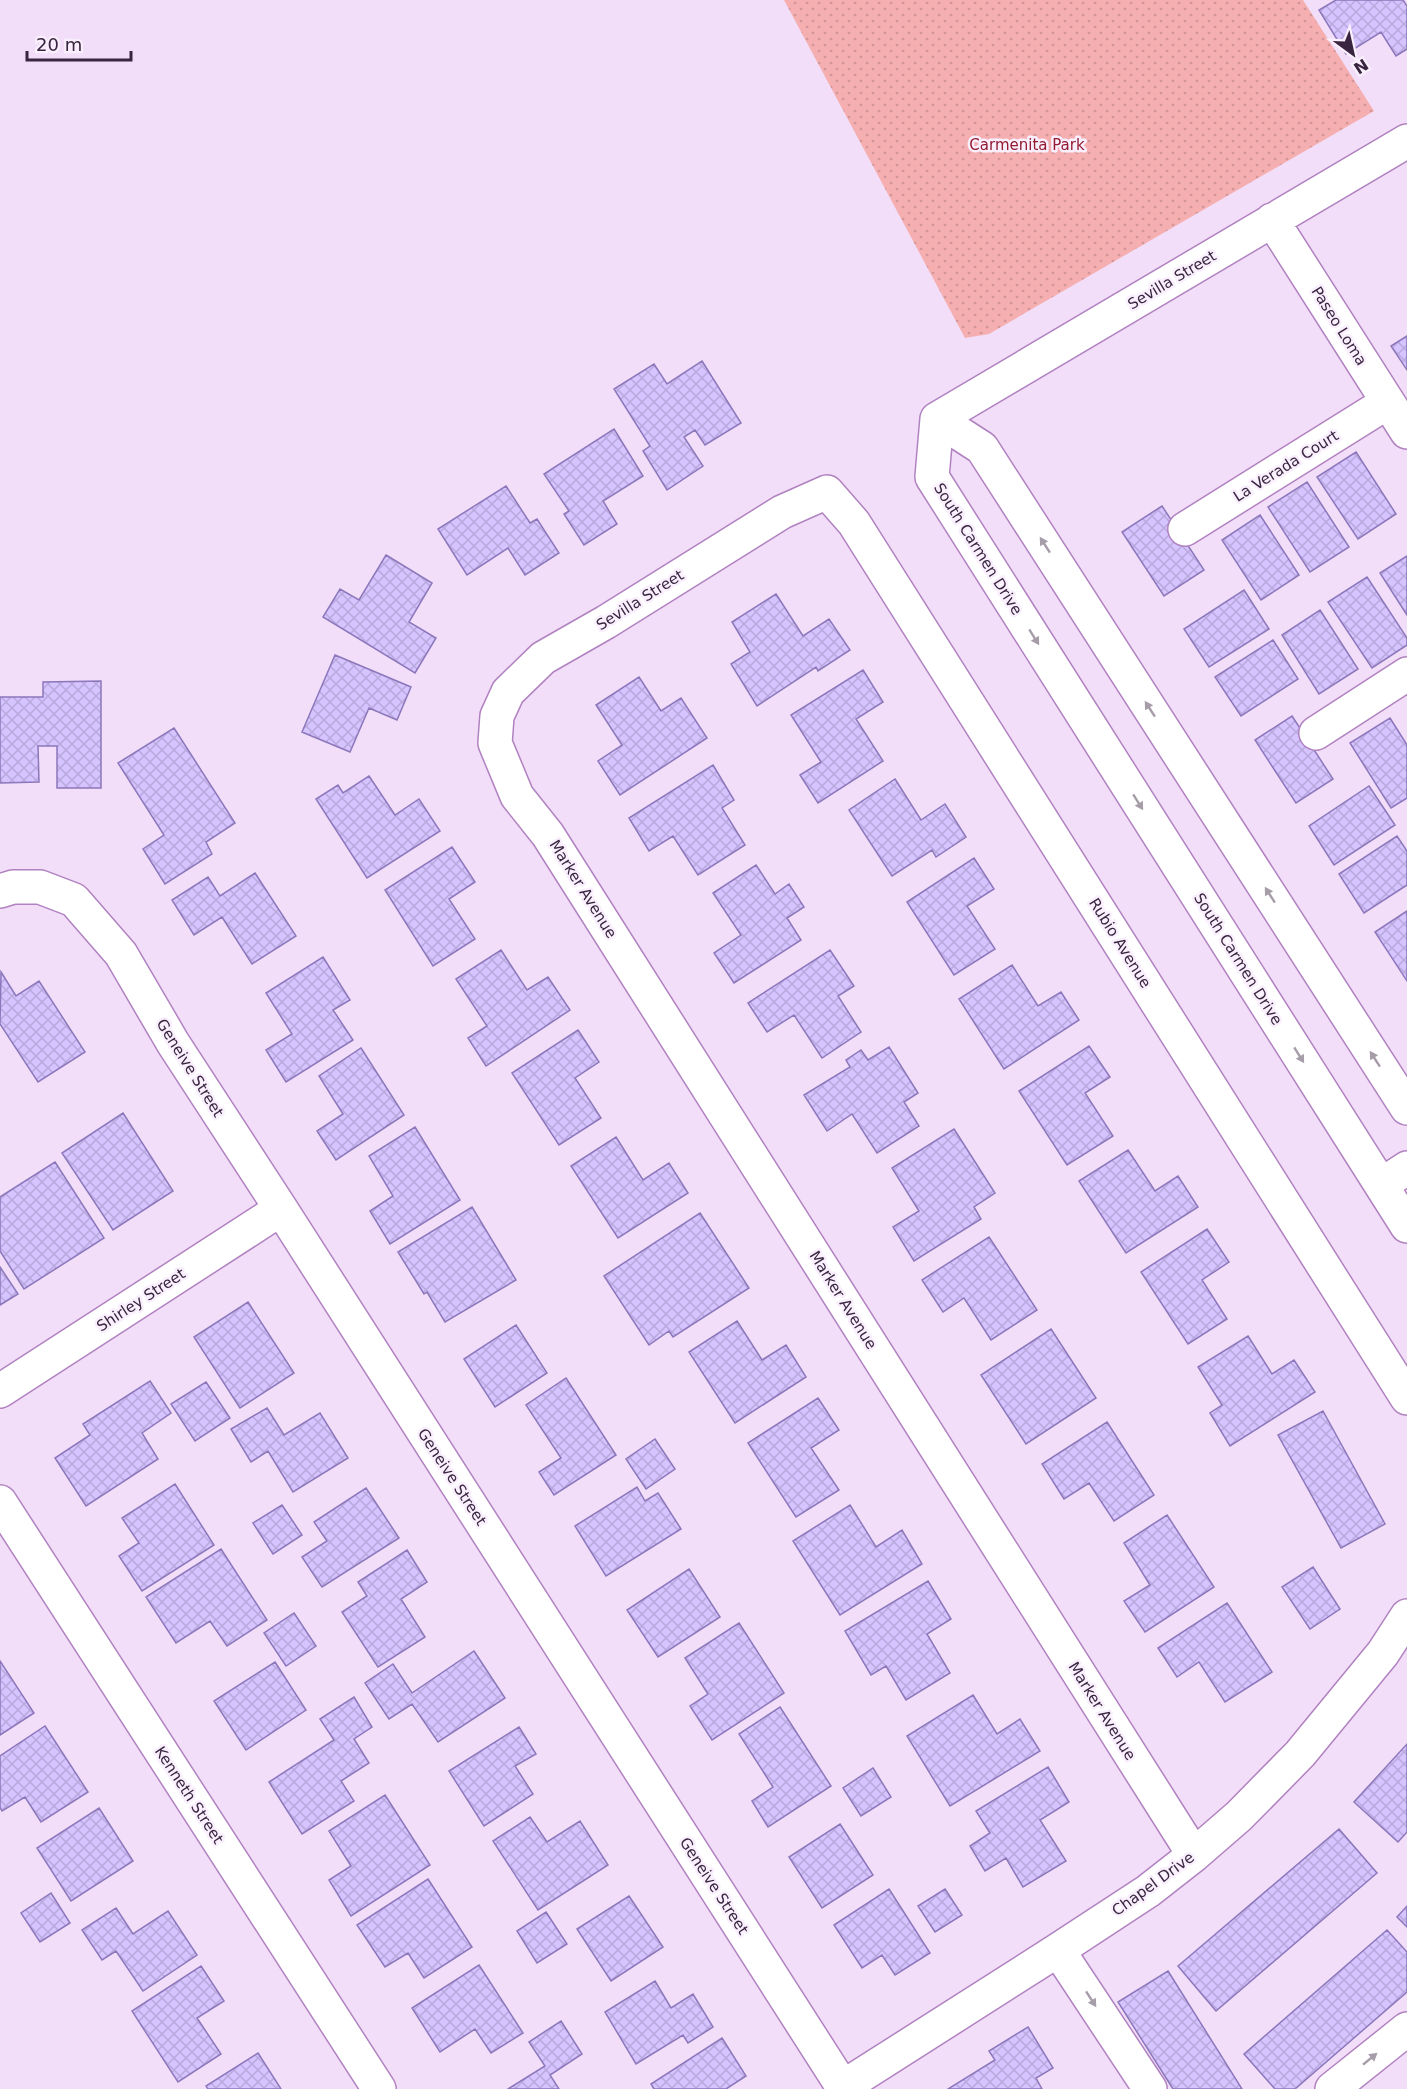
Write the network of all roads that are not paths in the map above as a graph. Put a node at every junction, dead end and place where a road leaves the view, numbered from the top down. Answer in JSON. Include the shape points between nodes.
{"nodes":[{"id":1,"x":1407,"y":141,"type":"edge"},
{"id":2,"x":1272,"y":220,"type":"junction"},
{"id":3,"x":1388,"y":402,"type":"junction"},
{"id":4,"x":937,"y":419,"type":"junction"},
{"id":5,"x":1407,"y":432,"type":"edge"},
{"id":6,"x":827,"y":492,"type":"joint"},
{"id":7,"x":1185,"y":529,"type":"dead end"},
{"id":8,"x":1407,"y":674,"type":"edge"},
{"id":9,"x":1316,"y":732,"type":"dead end"},
{"id":10,"x":495,"y":743,"type":"joint"},
{"id":11,"x":0,"y":891,"type":"edge"},
{"id":12,"x":1407,"y":1108,"type":"edge"},
{"id":13,"x":1394,"y":1176,"type":"edge"},
{"id":14,"x":281,"y":1209,"type":"junction"},
{"id":15,"x":1407,"y":1226,"type":"edge"},
{"id":16,"x":0,"y":1391,"type":"edge"},
{"id":17,"x":1407,"y":1398,"type":"edge"},
{"id":18,"x":0,"y":1502,"type":"edge"},
{"id":19,"x":1407,"y":1616,"type":"edge"},
{"id":20,"x":1194,"y":1855,"type":"junction"},
{"id":21,"x":1058,"y":1950,"type":"junction"},
{"id":22,"x":1407,"y":2029,"type":"edge"},
{"id":23,"x":843,"y":2088,"type":"edge"},
{"id":24,"x":379,"y":2089,"type":"edge"},
{"id":25,"x":1150,"y":2089,"type":"edge"},
{"id":26,"x":1332,"y":2089,"type":"edge"}],
"edges":[{"from":1,"to":2,"type":"street","name":"Sevilla Street"},
{"from":2,"to":3,"type":"street","name":"Paseo Loma"},
{"from":2,"to":4,"type":"street","name":"Sevilla Street"},
{"from":3,"to":5,"type":"street","name":"Paseo Loma"},
{"from":3,"to":7,"type":"street","name":"La Verada Court"},
{"from":12,"to":4,"type":"street","one_way":true,"via":[[982,448]]},
{"from":4,"to":13,"type":"street","name":"South Carmen Drive","one_way":true,"via":[[932,477]]},
{"from":6,"to":10,"type":"street","name":"Sevilla Street","via":[[782,512],[543,658],[508,692],[497,716]]},
{"from":6,"to":17,"type":"street","name":"Rubio Avenue","via":[[860,532]]},
{"from":8,"to":9,"type":"street"},
{"from":10,"to":20,"type":"street","name":"Marker Avenue","via":[[517,796],[548,835]]},
{"from":11,"to":14,"type":"street","name":"Geneive Street","via":[[40,887],[74,900],[121,954],[173,1043]]},
{"from":13,"to":15,"type":"street","name":"South Carmen Drive"},
{"from":14,"to":16,"type":"street","name":"Shirley Street"},
{"from":14,"to":23,"type":"street","name":"Geneive Street"},
{"from":18,"to":24,"type":"street","name":"Kenneth Street"},
{"from":19,"to":20,"type":"street","name":"Chapel Drive","via":[[1383,1653],[1300,1754]]},
{"from":20,"to":21,"type":"street","name":"Chapel Drive","via":[[1148,1891]]},
{"from":21,"to":23,"type":"street","name":"Chapel Drive"},
{"from":21,"to":25,"type":"street","one_way":true},
{"from":26,"to":22,"type":"street","one_way":true}]}
